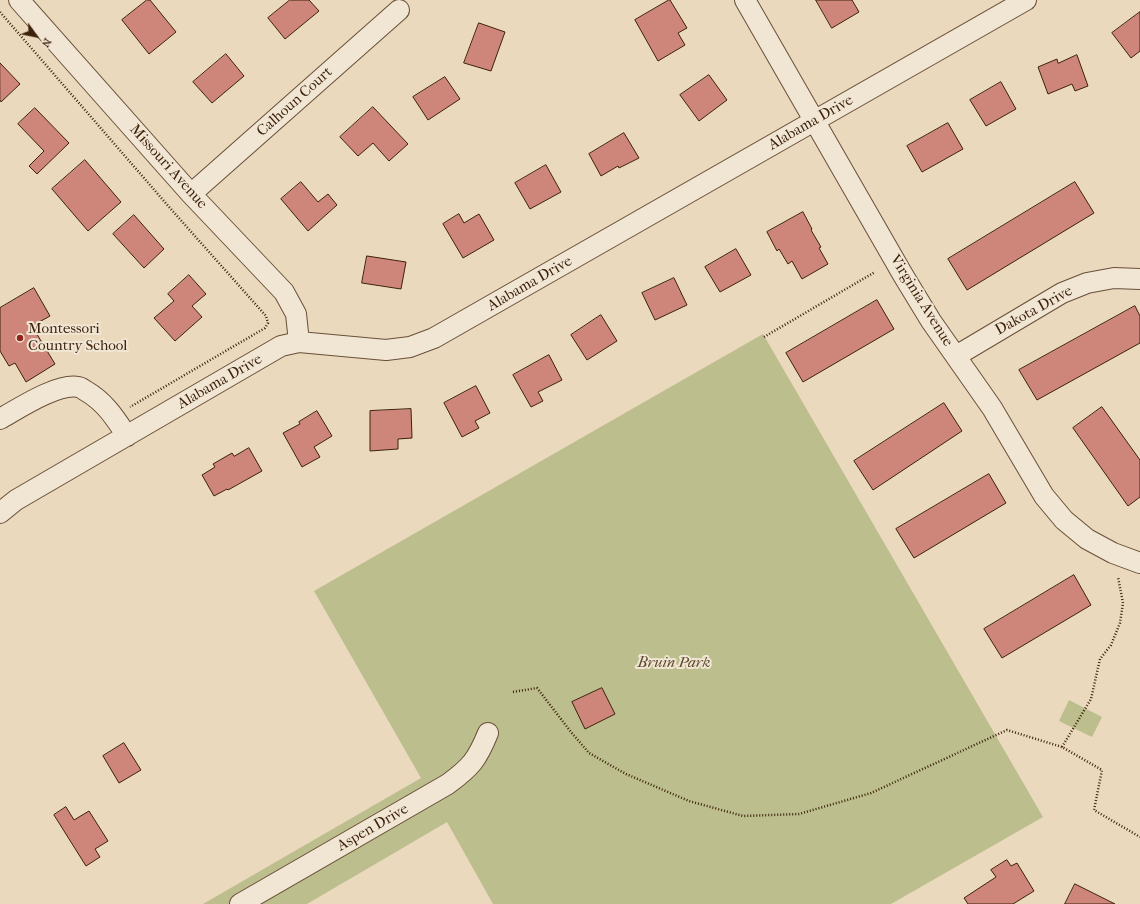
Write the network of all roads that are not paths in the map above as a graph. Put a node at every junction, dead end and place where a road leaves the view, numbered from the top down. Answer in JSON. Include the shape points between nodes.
{"nodes":[{"id":1,"x":19,"y":0,"type":"edge"},
{"id":2,"x":744,"y":0,"type":"edge"},
{"id":3,"x":1026,"y":0,"type":"edge"},
{"id":4,"x":399,"y":10,"type":"dead end"},
{"id":5,"x":814,"y":122,"type":"junction"},
{"id":6,"x":191,"y":194,"type":"junction"},
{"id":7,"x":1140,"y":279,"type":"edge"},
{"id":8,"x":299,"y":342,"type":"junction"},
{"id":9,"x":956,"y":356,"type":"junction"},
{"id":10,"x":0,"y":419,"type":"edge"},
{"id":11,"x":127,"y":436,"type":"junction"},
{"id":12,"x":8,"y":502,"type":"edge"},
{"id":13,"x":0,"y":513,"type":"edge"},
{"id":14,"x":1140,"y":563,"type":"edge"},
{"id":15,"x":488,"y":733,"type":"dead end"},
{"id":16,"x":240,"y":904,"type":"edge"}],
"edges":[{"from":1,"to":6,"type":"street","name":"Missouri Avenue"},
{"from":2,"to":5,"type":"street","name":"Virginia Avenue"},
{"from":3,"to":5,"type":"street","name":"Alabama Drive"},
{"from":4,"to":6,"type":"street","name":"Calhoun Court"},
{"from":5,"to":8,"type":"street","name":"Alabama Drive","via":[[434,338],[410,347],[386,350]]},
{"from":5,"to":9,"type":"street","name":"Virginia Avenue","via":[[903,275]]},
{"from":6,"to":8,"type":"street","name":"Missouri Avenue","via":[[284,292],[296,314]]},
{"from":7,"to":9,"type":"street","name":"Dakota Drive","via":[[1114,278],[1087,283],[1062,292]]},
{"from":8,"to":11,"type":"street","name":"Alabama Drive","via":[[281,346]]},
{"from":9,"to":14,"type":"street","name":"Virginia Avenue","via":[[992,408],[1044,496],[1064,520],[1087,539]]},
{"from":10,"to":11,"type":"street","via":[[57,389],[78,387],[96,397],[111,412]]},
{"from":11,"to":12,"type":"street","name":"Alabama Drive"},
{"from":12,"to":13,"type":"street","name":"Alabama Drive"},
{"from":15,"to":16,"type":"street","name":"Aspen Drive","via":[[472,764],[448,784]]}]}
